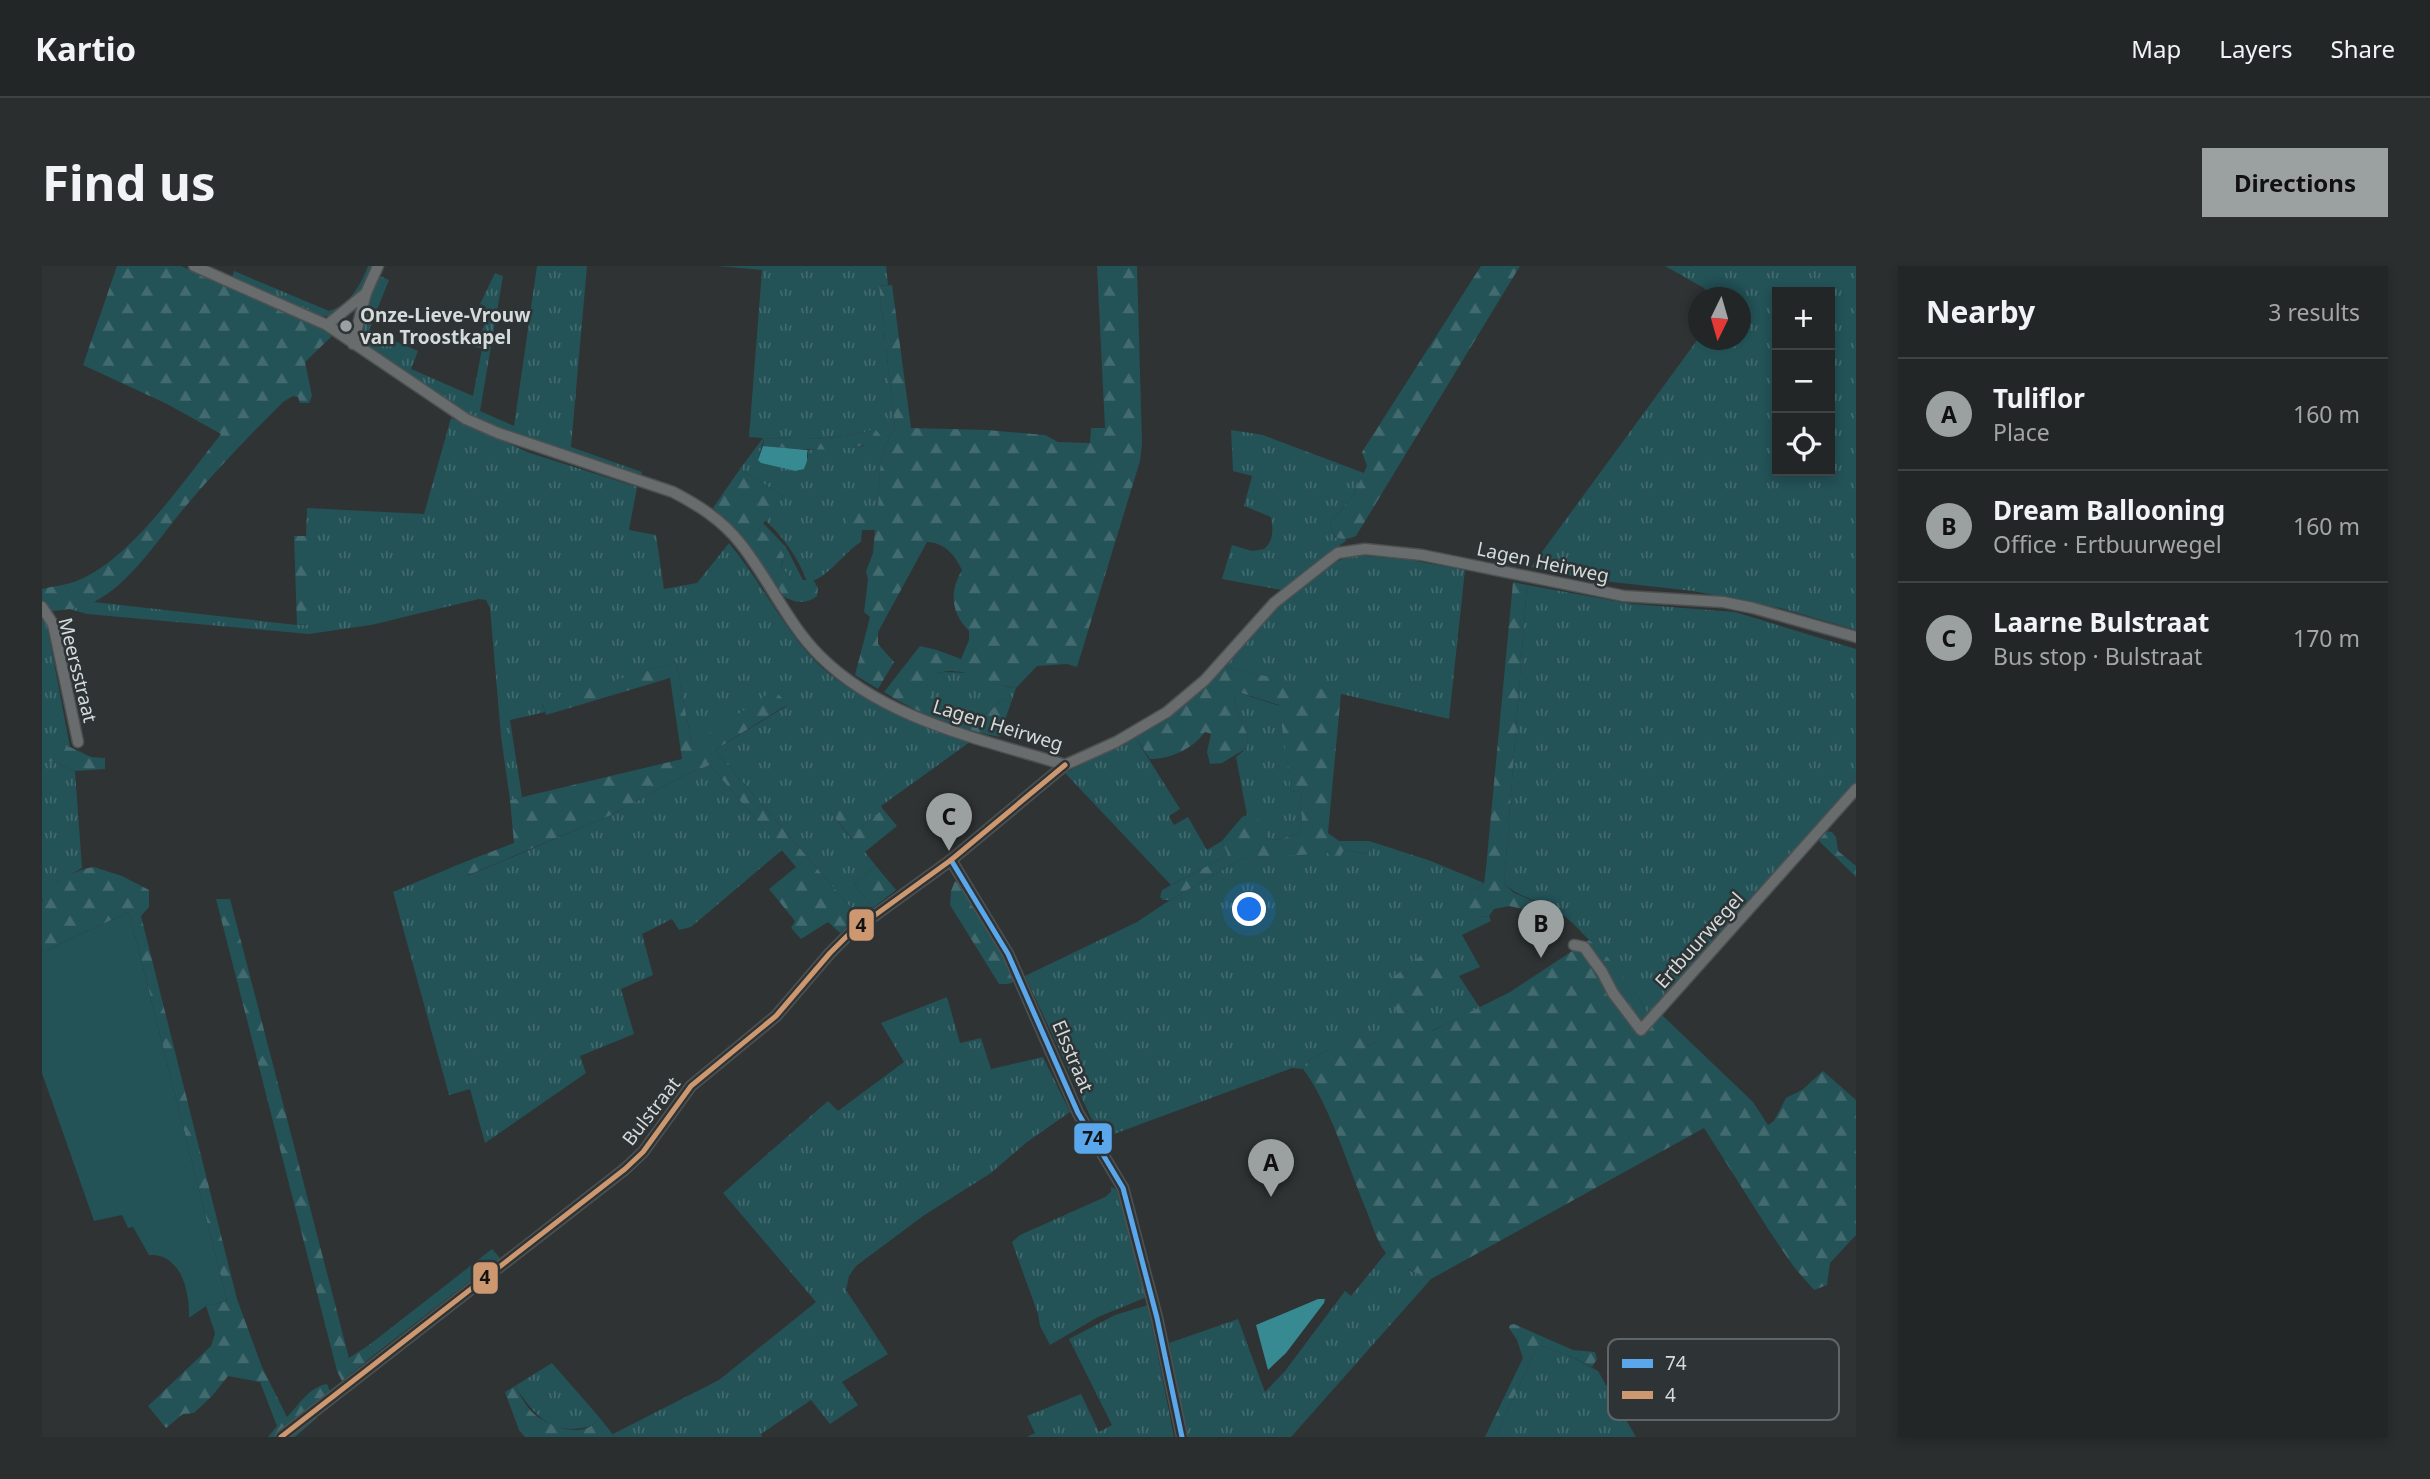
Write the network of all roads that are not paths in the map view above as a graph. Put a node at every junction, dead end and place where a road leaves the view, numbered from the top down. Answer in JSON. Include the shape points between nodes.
{"nodes":[{"id":1,"x":194,"y":266,"type":"edge"},
{"id":2,"x":379,"y":266,"type":"edge"},
{"id":3,"x":366,"y":293,"type":"junction"},
{"id":4,"x":327,"y":326,"type":"junction"},
{"id":5,"x":353,"y":344,"type":"junction"},
{"id":6,"x":42,"y":607,"type":"edge"},
{"id":7,"x":1856,"y":637,"type":"edge"},
{"id":8,"x":78,"y":742,"type":"dead end"},
{"id":9,"x":1065,"y":765,"type":"junction"},
{"id":10,"x":1856,"y":789,"type":"edge"},
{"id":11,"x":951,"y":860,"type":"junction"},
{"id":12,"x":1574,"y":945,"type":"dead end"},
{"id":13,"x":281,"y":1437,"type":"edge"},
{"id":14,"x":1182,"y":1437,"type":"edge"}],
"edges":[{"from":1,"to":4,"type":"street","name":"Lagen Heirweg"},
{"from":2,"to":3,"type":"street"},
{"from":3,"to":4,"type":"street"},
{"from":3,"to":5,"type":"street"},
{"from":4,"to":5,"type":"street","name":"Lagen Heirweg"},
{"from":5,"to":9,"type":"street","name":"Lagen Heirweg","via":[[466,419],[697,504],[740,542],[797,630],[841,675],[932,725]]},
{"from":6,"to":8,"type":"street","name":"Meersstraat","via":[[52,624]]},
{"from":7,"to":9,"type":"street","name":"Lagen Heirweg","via":[[1723,602],[1624,596],[1382,549],[1338,553],[1274,603],[1205,680],[1167,712]]},
{"from":9,"to":11,"type":"street","name":"Bulstraat"},
{"from":10,"to":12,"type":"street","name":"Ertbuurwegel","via":[[1641,1030],[1584,947]]},
{"from":11,"to":13,"type":"street","name":"Bulstraat","via":[[849,934],[776,1016],[691,1086],[643,1152],[625,1169]]},
{"from":11,"to":14,"type":"street","name":"Elsstraat","via":[[1008,954],[1078,1113],[1123,1188]]}]}
